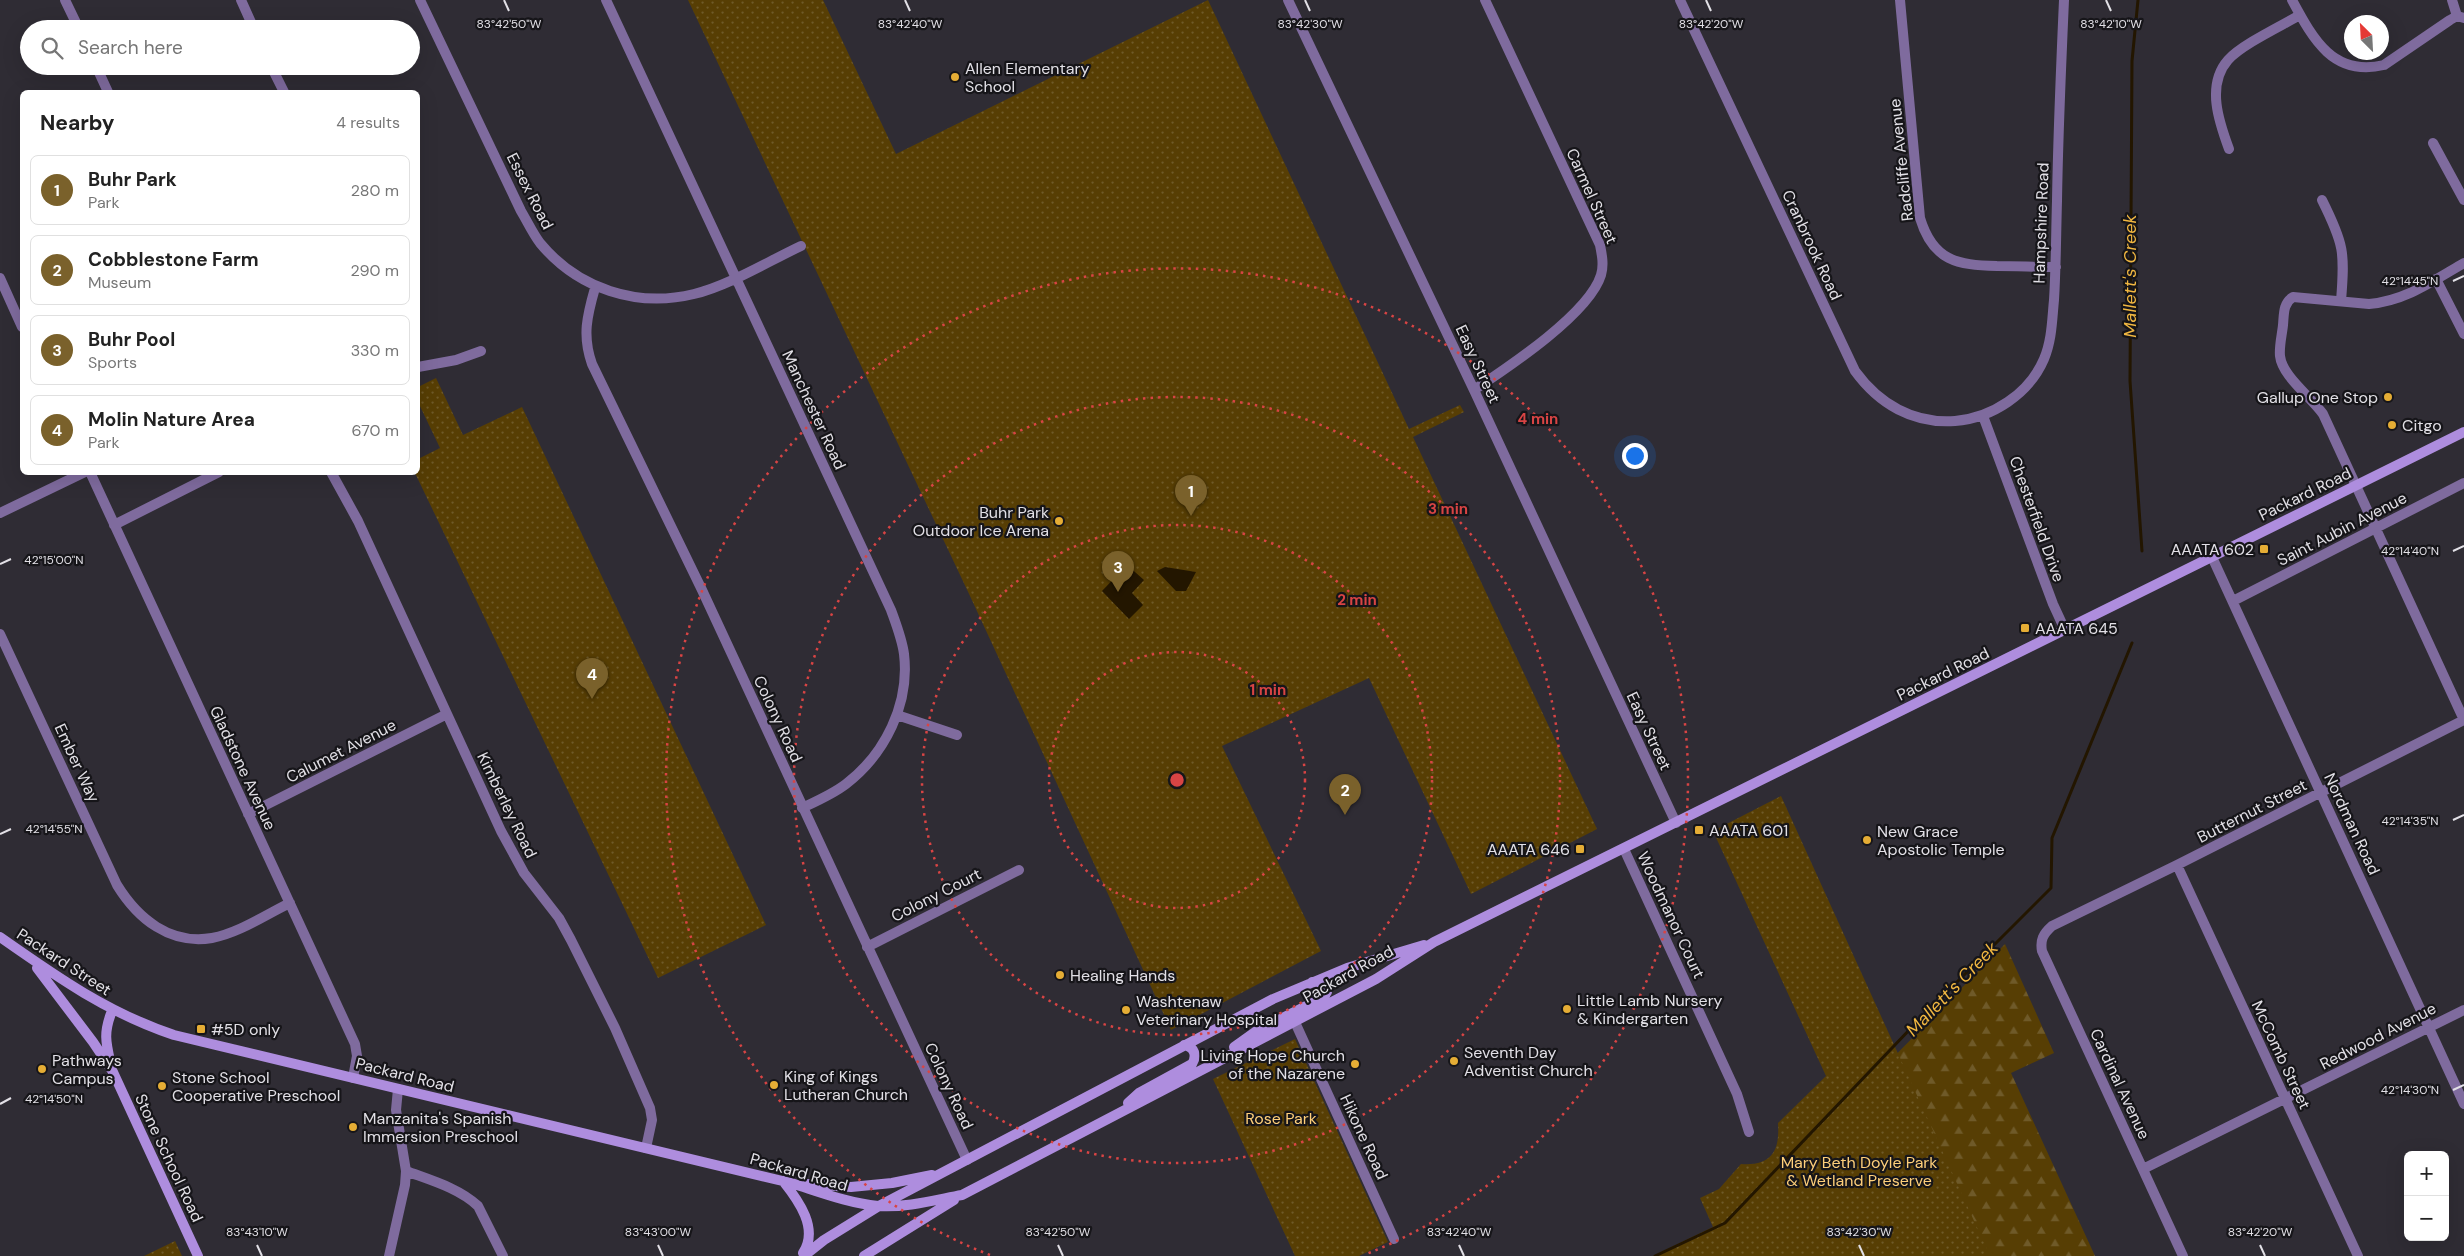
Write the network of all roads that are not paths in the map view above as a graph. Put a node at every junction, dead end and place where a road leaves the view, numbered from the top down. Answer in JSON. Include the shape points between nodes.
{"nodes":[{"id":1,"x":66,"y":0,"type":"edge"},
{"id":2,"x":241,"y":0,"type":"edge"},
{"id":3,"x":420,"y":0,"type":"edge"},
{"id":4,"x":606,"y":0,"type":"edge"},
{"id":5,"x":1288,"y":0,"type":"edge"},
{"id":6,"x":1484,"y":0,"type":"edge"},
{"id":7,"x":1680,"y":0,"type":"edge"},
{"id":8,"x":1900,"y":0,"type":"edge"},
{"id":9,"x":2064,"y":0,"type":"edge"},
{"id":10,"x":2292,"y":0,"type":"edge"},
{"id":11,"x":2453,"y":0,"type":"edge"},
{"id":12,"x":2300,"y":14,"type":"junction"},
{"id":13,"x":2460,"y":17,"type":"edge"},
{"id":14,"x":74,"y":20,"type":"edge"},
{"id":15,"x":250,"y":20,"type":"edge"},
{"id":16,"x":100,"y":75,"type":"edge"},
{"id":17,"x":276,"y":75,"type":"edge"},
{"id":18,"x":107,"y":90,"type":"edge"},
{"id":19,"x":283,"y":90,"type":"edge"},
{"id":20,"x":2433,"y":143,"type":"dead end"},
{"id":21,"x":2229,"y":149,"type":"dead end"},
{"id":22,"x":2322,"y":200,"type":"dead end"},
{"id":23,"x":2464,"y":200,"type":"edge"},
{"id":24,"x":801,"y":246,"type":"dead end"},
{"id":25,"x":2464,"y":263,"type":"edge"},
{"id":26,"x":2056,"y":268,"type":"junction"},
{"id":27,"x":735,"y":277,"type":"junction"},
{"id":28,"x":0,"y":278,"type":"edge"},
{"id":29,"x":2436,"y":279,"type":"junction"},
{"id":30,"x":595,"y":288,"type":"junction"},
{"id":31,"x":2341,"y":301,"type":"junction"},
{"id":32,"x":20,"y":323,"type":"edge"},
{"id":33,"x":2464,"y":334,"type":"edge"},
{"id":34,"x":481,"y":352,"type":"dead end"},
{"id":35,"x":420,"y":367,"type":"edge"},
{"id":36,"x":1474,"y":390,"type":"junction"},
{"id":37,"x":1983,"y":416,"type":"junction"},
{"id":38,"x":2464,"y":432,"type":"edge"},
{"id":39,"x":79,"y":475,"type":"edge"},
{"id":40,"x":91,"y":475,"type":"edge"},
{"id":41,"x":213,"y":475,"type":"edge"},
{"id":42,"x":333,"y":475,"type":"edge"},
{"id":43,"x":2464,"y":483,"type":"edge"},
{"id":44,"x":2356,"y":486,"type":"junction"},
{"id":45,"x":0,"y":512,"type":"edge"},
{"id":46,"x":114,"y":525,"type":"junction"},
{"id":47,"x":2377,"y":528,"type":"junction"},
{"id":48,"x":2212,"y":557,"type":"junction"},
{"id":49,"x":2233,"y":601,"type":"junction"},
{"id":50,"x":2065,"y":630,"type":"junction"},
{"id":51,"x":0,"y":634,"type":"edge"},
{"id":52,"x":448,"y":714,"type":"junction"},
{"id":53,"x":897,"y":715,"type":"junction"},
{"id":54,"x":2464,"y":720,"type":"edge"},
{"id":55,"x":957,"y":735,"type":"dead end"},
{"id":56,"x":2321,"y":793,"type":"junction"},
{"id":57,"x":802,"y":808,"type":"junction"},
{"id":58,"x":248,"y":814,"type":"junction"},
{"id":59,"x":1676,"y":823,"type":"junction"},
{"id":60,"x":1624,"y":849,"type":"junction"},
{"id":61,"x":2177,"y":865,"type":"junction"},
{"id":62,"x":1019,"y":870,"type":"dead end"},
{"id":63,"x":290,"y":903,"type":"junction"},
{"id":64,"x":2052,"y":926,"type":"joint"},
{"id":65,"x":0,"y":937,"type":"edge"},
{"id":66,"x":1434,"y":942,"type":"junction"},
{"id":67,"x":867,"y":947,"type":"junction"},
{"id":68,"x":32,"y":961,"type":"junction"},
{"id":69,"x":1311,"y":982,"type":"junction"},
{"id":70,"x":2464,"y":1010,"type":"edge"},
{"id":71,"x":112,"y":1011,"type":"junction"},
{"id":72,"x":1294,"y":1020,"type":"junction"},
{"id":73,"x":2428,"y":1028,"type":"junction"},
{"id":74,"x":1184,"y":1045,"type":"junction"},
{"id":75,"x":1222,"y":1058,"type":"junction"},
{"id":76,"x":113,"y":1072,"type":"junction"},
{"id":77,"x":353,"y":1078,"type":"junction"},
{"id":78,"x":398,"y":1089,"type":"junction"},
{"id":79,"x":2284,"y":1100,"type":"junction"},
{"id":80,"x":2464,"y":1104,"type":"edge"},
{"id":81,"x":1115,"y":1114,"type":"junction"},
{"id":82,"x":1749,"y":1132,"type":"dead end"},
{"id":83,"x":646,"y":1148,"type":"junction"},
{"id":84,"x":967,"y":1160,"type":"junction"},
{"id":85,"x":2143,"y":1169,"type":"junction"},
{"id":86,"x":406,"y":1171,"type":"junction"},
{"id":87,"x":943,"y":1173,"type":"junction"},
{"id":88,"x":787,"y":1182,"type":"junction"},
{"id":89,"x":962,"y":1195,"type":"junction"},
{"id":90,"x":879,"y":1206,"type":"junction"},
{"id":91,"x":1394,"y":1238,"type":"dead end"},
{"id":92,"x":198,"y":1256,"type":"edge"},
{"id":93,"x":389,"y":1256,"type":"edge"},
{"id":94,"x":503,"y":1256,"type":"edge"},
{"id":95,"x":803,"y":1256,"type":"edge"},
{"id":96,"x":864,"y":1256,"type":"edge"},
{"id":97,"x":2183,"y":1256,"type":"edge"},
{"id":98,"x":2358,"y":1256,"type":"edge"}],
"edges":[{"from":1,"to":14,"type":"street"},
{"from":2,"to":15,"type":"street"},
{"from":3,"to":30,"type":"street","name":"Essex Road","via":[[521,211],[540,243],[562,265]]},
{"from":4,"to":27,"type":"street","name":"Manchester Road"},
{"from":5,"to":36,"type":"street","name":"Easy Street"},
{"from":6,"to":36,"type":"street","name":"Carmel Street","via":[[1600,245],[1603,260],[1601,275],[1584,302],[1511,366]]},
{"from":7,"to":37,"type":"street","name":"Cranbrook Road","via":[[1855,371],[1876,396],[1909,415],[1951,421]]},
{"from":8,"to":26,"type":"street","name":"Radcliffe Avenue","via":[[1920,218],[1930,242],[1952,261],[1967,265]]},
{"from":9,"to":26,"type":"street","name":"Hampshire Road"},
{"from":10,"to":12,"type":"street"},
{"from":11,"to":13,"type":"street"},
{"from":12,"to":13,"type":"street","via":[[2326,52],[2336,60],[2348,66],[2372,68],[2395,58],[2434,29]]},
{"from":12,"to":21,"type":"street","via":[[2228,60],[2217,80],[2219,124]]},
{"from":16,"to":18,"type":"street"},
{"from":17,"to":19,"type":"street"},
{"from":20,"to":23,"type":"street"},
{"from":22,"to":31,"type":"street","via":[[2343,249]]},
{"from":24,"to":27,"type":"street","name":"Essex Road"},
{"from":25,"to":29,"type":"street"},
{"from":26,"to":37,"type":"street","name":"Hampshire Road","via":[[2050,345],[2043,361],[2021,391]]},
{"from":27,"to":30,"type":"street","name":"Essex Road","via":[[695,294],[674,298],[648,299]]},
{"from":27,"to":53,"type":"street","name":"Manchester Road","via":[[891,610],[904,652],[906,676]]},
{"from":28,"to":32,"type":"street"},
{"from":29,"to":31,"type":"street","via":[[2410,294],[2381,303]]},
{"from":29,"to":33,"type":"street"},
{"from":30,"to":57,"type":"street","name":"Colony Road","via":[[586,327],[586,346],[592,364],[702,590]]},
{"from":31,"to":44,"type":"street","via":[[2300,296],[2288,300],[2279,354],[2287,372],[2323,414]]},
{"from":34,"to":35,"type":"street"},
{"from":36,"to":59,"type":"street","name":"Easy Street"},
{"from":37,"to":50,"type":"street","name":"Chesterfield Drive","via":[[2052,604]]},
{"from":38,"to":44,"type":"main road","name":"Packard Road"},
{"from":39,"to":45,"type":"street"},
{"from":40,"to":46,"type":"street","name":"Gladstone Avenue"},
{"from":41,"to":46,"type":"street"},
{"from":42,"to":52,"type":"street","name":"Kimberley Road","via":[[358,521]]},
{"from":43,"to":47,"type":"street","name":"Saint Aubin Avenue"},
{"from":44,"to":47,"type":"street"},
{"from":44,"to":48,"type":"main road","name":"Packard Road"},
{"from":46,"to":58,"type":"street","name":"Gladstone Avenue"},
{"from":47,"to":49,"type":"street","name":"Saint Aubin Avenue"},
{"from":47,"to":54,"type":"street"},
{"from":48,"to":49,"type":"street","name":"Nordman Road"},
{"from":48,"to":50,"type":"main road","name":"Packard Road"},
{"from":49,"to":56,"type":"street","name":"Nordman Road"},
{"from":50,"to":59,"type":"main road","name":"Packard Road"},
{"from":51,"to":63,"type":"street","name":"Ember Way","via":[[117,886],[141,917],[178,936],[213,938]]},
{"from":52,"to":58,"type":"street","name":"Calumet Avenue"},
{"from":52,"to":83,"type":"street","name":"Kimberley Road","via":[[513,854],[559,918],[615,1028],[650,1108],[652,1120]]},
{"from":53,"to":55,"type":"street"},
{"from":53,"to":57,"type":"street","name":"Manchester Road","via":[[884,743],[866,767],[845,786]]},
{"from":54,"to":56,"type":"street","name":"Butternut Street"},
{"from":56,"to":61,"type":"street","name":"Butternut Street"},
{"from":56,"to":73,"type":"street","name":"Nordman Road"},
{"from":57,"to":67,"type":"street","name":"Colony Road"},
{"from":58,"to":63,"type":"street","name":"Gladstone Avenue"},
{"from":59,"to":60,"type":"main road","name":"Packard Road"},
{"from":60,"to":66,"type":"main road","name":"Packard Road"},
{"from":60,"to":82,"type":"street","name":"Woodmanor Court","via":[[1737,1094]]},
{"from":61,"to":64,"type":"street","name":"Butternut Street"},
{"from":61,"to":79,"type":"street","name":"McComb Street"},
{"from":62,"to":67,"type":"street","name":"Colony Court"},
{"from":63,"to":77,"type":"street","name":"Gladstone Avenue","via":[[355,1044],[357,1056]]},
{"from":64,"to":85,"type":"street","name":"Cardinal Avenue","via":[[2044,933],[2042,952]]},
{"from":65,"to":68,"type":"main road","name":"Packard Street"},
{"from":66,"to":69,"type":"main road","name":"Packard Road","via":[[1367,961]]},
{"from":66,"to":72,"type":"main road","name":"Packard Road","via":[[1376,979]]},
{"from":67,"to":84,"type":"street","name":"Colony Road"},
{"from":68,"to":71,"type":"main road","name":"Packard Street"},
{"from":68,"to":76,"type":"main road"},
{"from":69,"to":74,"type":"main road","name":"Packard Road"},
{"from":69,"to":75,"type":"main road","via":[[1326,986],[1324,997],[1241,1040]]},
{"from":70,"to":73,"type":"street","name":"Redwood Avenue"},
{"from":71,"to":76,"type":"main road","via":[[106,1026],[106,1042]]},
{"from":71,"to":77,"type":"main road","name":"Packard Road","via":[[174,1035]]},
{"from":72,"to":75,"type":"main road","name":"Packard Road"},
{"from":72,"to":91,"type":"street","name":"Hikone Road"},
{"from":73,"to":79,"type":"street","name":"Redwood Avenue"},
{"from":73,"to":80,"type":"street","name":"Nordman Road"},
{"from":74,"to":81,"type":"main road","via":[[1190,1046],[1194,1052],[1192,1064],[1139,1093]]},
{"from":74,"to":84,"type":"main road","name":"Packard Road"},
{"from":75,"to":81,"type":"main road","name":"Packard Road"},
{"from":76,"to":92,"type":"main road","name":"Stone School Road"},
{"from":77,"to":78,"type":"main road","name":"Packard Road"},
{"from":78,"to":83,"type":"main road","name":"Packard Road"},
{"from":78,"to":86,"type":"street","via":[[396,1110]]},
{"from":79,"to":85,"type":"street","name":"Redwood Avenue"},
{"from":79,"to":98,"type":"street","name":"McComb Street"},
{"from":81,"to":89,"type":"main road","name":"Packard Road"},
{"from":83,"to":88,"type":"main road","name":"Packard Road"},
{"from":84,"to":87,"type":"main road","name":"Packard Road"},
{"from":85,"to":97,"type":"street","name":"Cardinal Avenue"},
{"from":86,"to":93,"type":"street"},
{"from":86,"to":94,"type":"street","via":[[454,1191],[478,1206]]},
{"from":87,"to":88,"type":"main road","via":[[851,1187]]},
{"from":87,"to":90,"type":"main road","name":"Packard Road"},
{"from":88,"to":90,"type":"main road","name":"Packard Road","via":[[850,1202]]},
{"from":88,"to":95,"type":"main road","via":[[809,1228],[810,1243]]},
{"from":89,"to":90,"type":"main road","name":"Packard Road"},
{"from":89,"to":96,"type":"main road"},
{"from":90,"to":95,"type":"main road","name":"Packard Road"}]}
